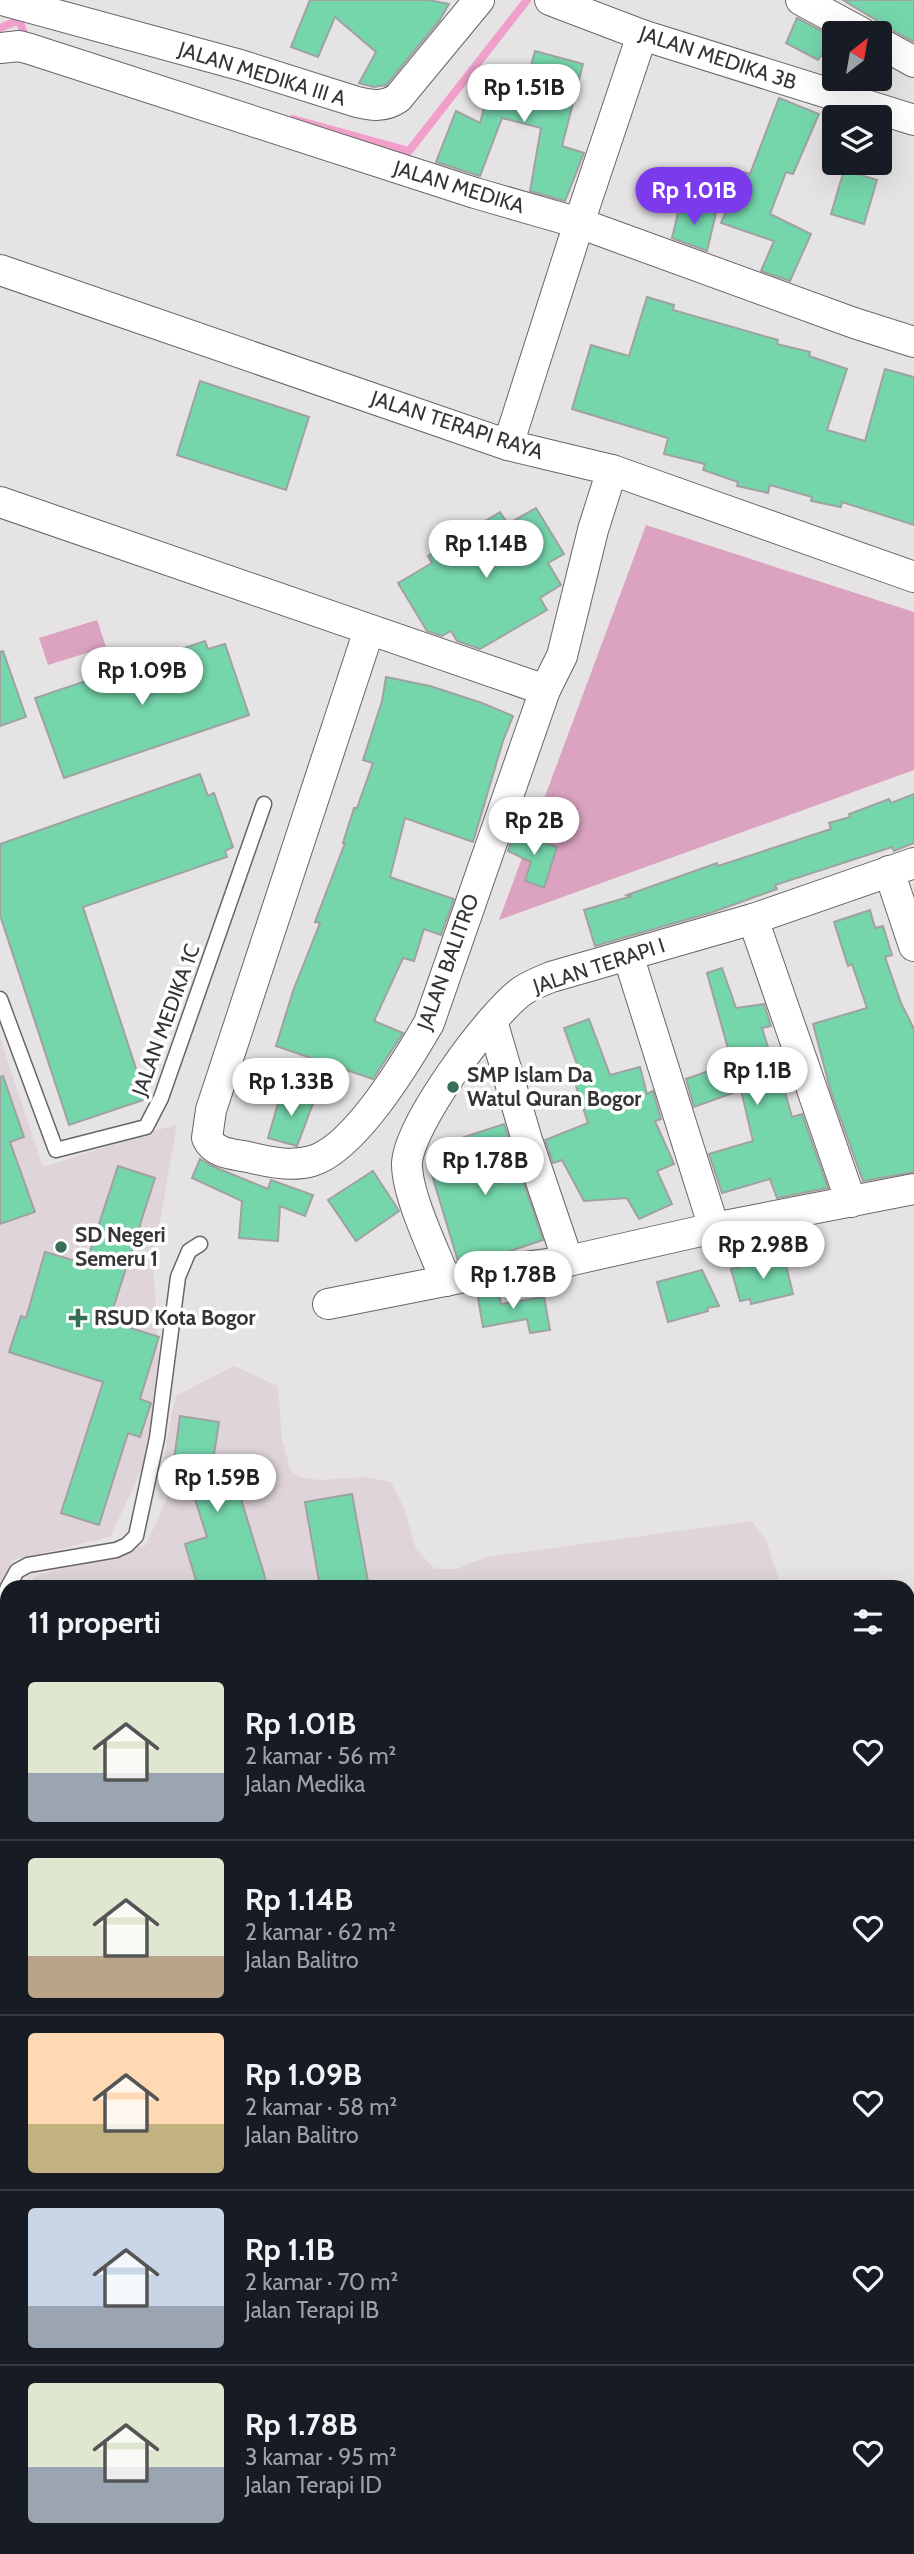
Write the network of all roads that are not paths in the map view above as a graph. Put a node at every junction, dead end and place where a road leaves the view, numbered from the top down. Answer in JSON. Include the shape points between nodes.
{"nodes":[{"id":1,"x":2,"y":0,"type":"edge"},
{"id":2,"x":479,"y":0,"type":"edge"},
{"id":3,"x":801,"y":0,"type":"edge"},
{"id":4,"x":559,"y":2,"type":"edge"},
{"id":5,"x":840,"y":21,"type":"edge"},
{"id":6,"x":642,"y":35,"type":"junction"},
{"id":7,"x":0,"y":41,"type":"edge"},
{"id":8,"x":892,"y":50,"type":"edge"},
{"id":9,"x":914,"y":62,"type":"edge"},
{"id":10,"x":914,"y":120,"type":"edge"},
{"id":11,"x":579,"y":223,"type":"junction"},
{"id":12,"x":0,"y":270,"type":"edge"},
{"id":13,"x":914,"y":342,"type":"edge"},
{"id":14,"x":508,"y":445,"type":"junction"},
{"id":15,"x":612,"y":470,"type":"junction"},
{"id":16,"x":0,"y":502,"type":"edge"},
{"id":17,"x":914,"y":577,"type":"edge"},
{"id":18,"x":369,"y":630,"type":"junction"},
{"id":19,"x":545,"y":690,"type":"junction"},
{"id":20,"x":264,"y":804,"type":"dead end"},
{"id":21,"x":902,"y":867,"type":"edge"},
{"id":22,"x":753,"y":919,"type":"junction"},
{"id":23,"x":914,"y":946,"type":"edge"},
{"id":24,"x":628,"y":955,"type":"junction"},
{"id":25,"x":0,"y":999,"type":"edge"},
{"id":26,"x":492,"y":1021,"type":"junction"},
{"id":27,"x":914,"y":1189,"type":"edge"},
{"id":28,"x":851,"y":1202,"type":"junction"},
{"id":29,"x":714,"y":1228,"type":"junction"},
{"id":30,"x":200,"y":1244,"type":"dead end"},
{"id":31,"x":568,"y":1261,"type":"junction"},
{"id":32,"x":446,"y":1281,"type":"junction"},
{"id":33,"x":328,"y":1304,"type":"dead end"},
{"id":34,"x":11,"y":1580,"type":"edge"},
{"id":35,"x":0,"y":1698,"type":"edge"},
{"id":36,"x":0,"y":1734,"type":"edge"}],
"edges":[{"from":1,"to":2,"type":"street","name":"JALAN MEDIKA III A","via":[[375,105],[398,97]]},
{"from":3,"to":5,"type":"street"},
{"from":4,"to":6,"type":"street","name":"JALAN MEDIKA 3B"},
{"from":6,"to":10,"type":"street","name":"JALAN MEDIKA 3B"},
{"from":6,"to":11,"type":"street"},
{"from":7,"to":11,"type":"street","name":"JALAN MEDIKA"},
{"from":8,"to":9,"type":"street"},
{"from":11,"to":13,"type":"street","name":"JALAN MEDIKA"},
{"from":11,"to":14,"type":"street"},
{"from":12,"to":14,"type":"street","name":"JALAN TERAPI RAYA"},
{"from":14,"to":15,"type":"street","name":"JALAN TERAPI RAYA"},
{"from":15,"to":17,"type":"street","name":"JALAN TERAPI RAYA"},
{"from":15,"to":19,"type":"street","name":"JALAN BALITRO","via":[[562,656]]},
{"from":16,"to":18,"type":"street"},
{"from":18,"to":19,"type":"street"},
{"from":18,"to":19,"type":"street","name":"JALAN BALITRO","via":[[211,1110],[207,1138],[217,1150],[288,1164],[311,1161],[335,1148],[394,1082],[429,1023]]},
{"from":20,"to":25,"type":"lane","name":"JALAN MEDIKA 1C","via":[[161,1098],[146,1127],[56,1150]]},
{"from":21,"to":22,"type":"street","name":"JALAN TERAPI I"},
{"from":21,"to":23,"type":"street"},
{"from":22,"to":24,"type":"street","name":"JALAN TERAPI I"},
{"from":22,"to":28,"type":"street"},
{"from":24,"to":26,"type":"street","name":"JALAN TERAPI I","via":[[534,984]]},
{"from":24,"to":29,"type":"street"},
{"from":26,"to":31,"type":"street"},
{"from":26,"to":32,"type":"street","name":"JALAN TERAPI I","via":[[443,1087],[408,1156],[410,1183]]},
{"from":27,"to":28,"type":"street"},
{"from":28,"to":29,"type":"street"},
{"from":29,"to":31,"type":"street"},
{"from":30,"to":34,"type":"lane","via":[[189,1251],[178,1277],[157,1438],[136,1536],[116,1550],[22,1568]]},
{"from":31,"to":32,"type":"street"},
{"from":32,"to":33,"type":"street"},
{"from":35,"to":36,"type":"lane"}]}
